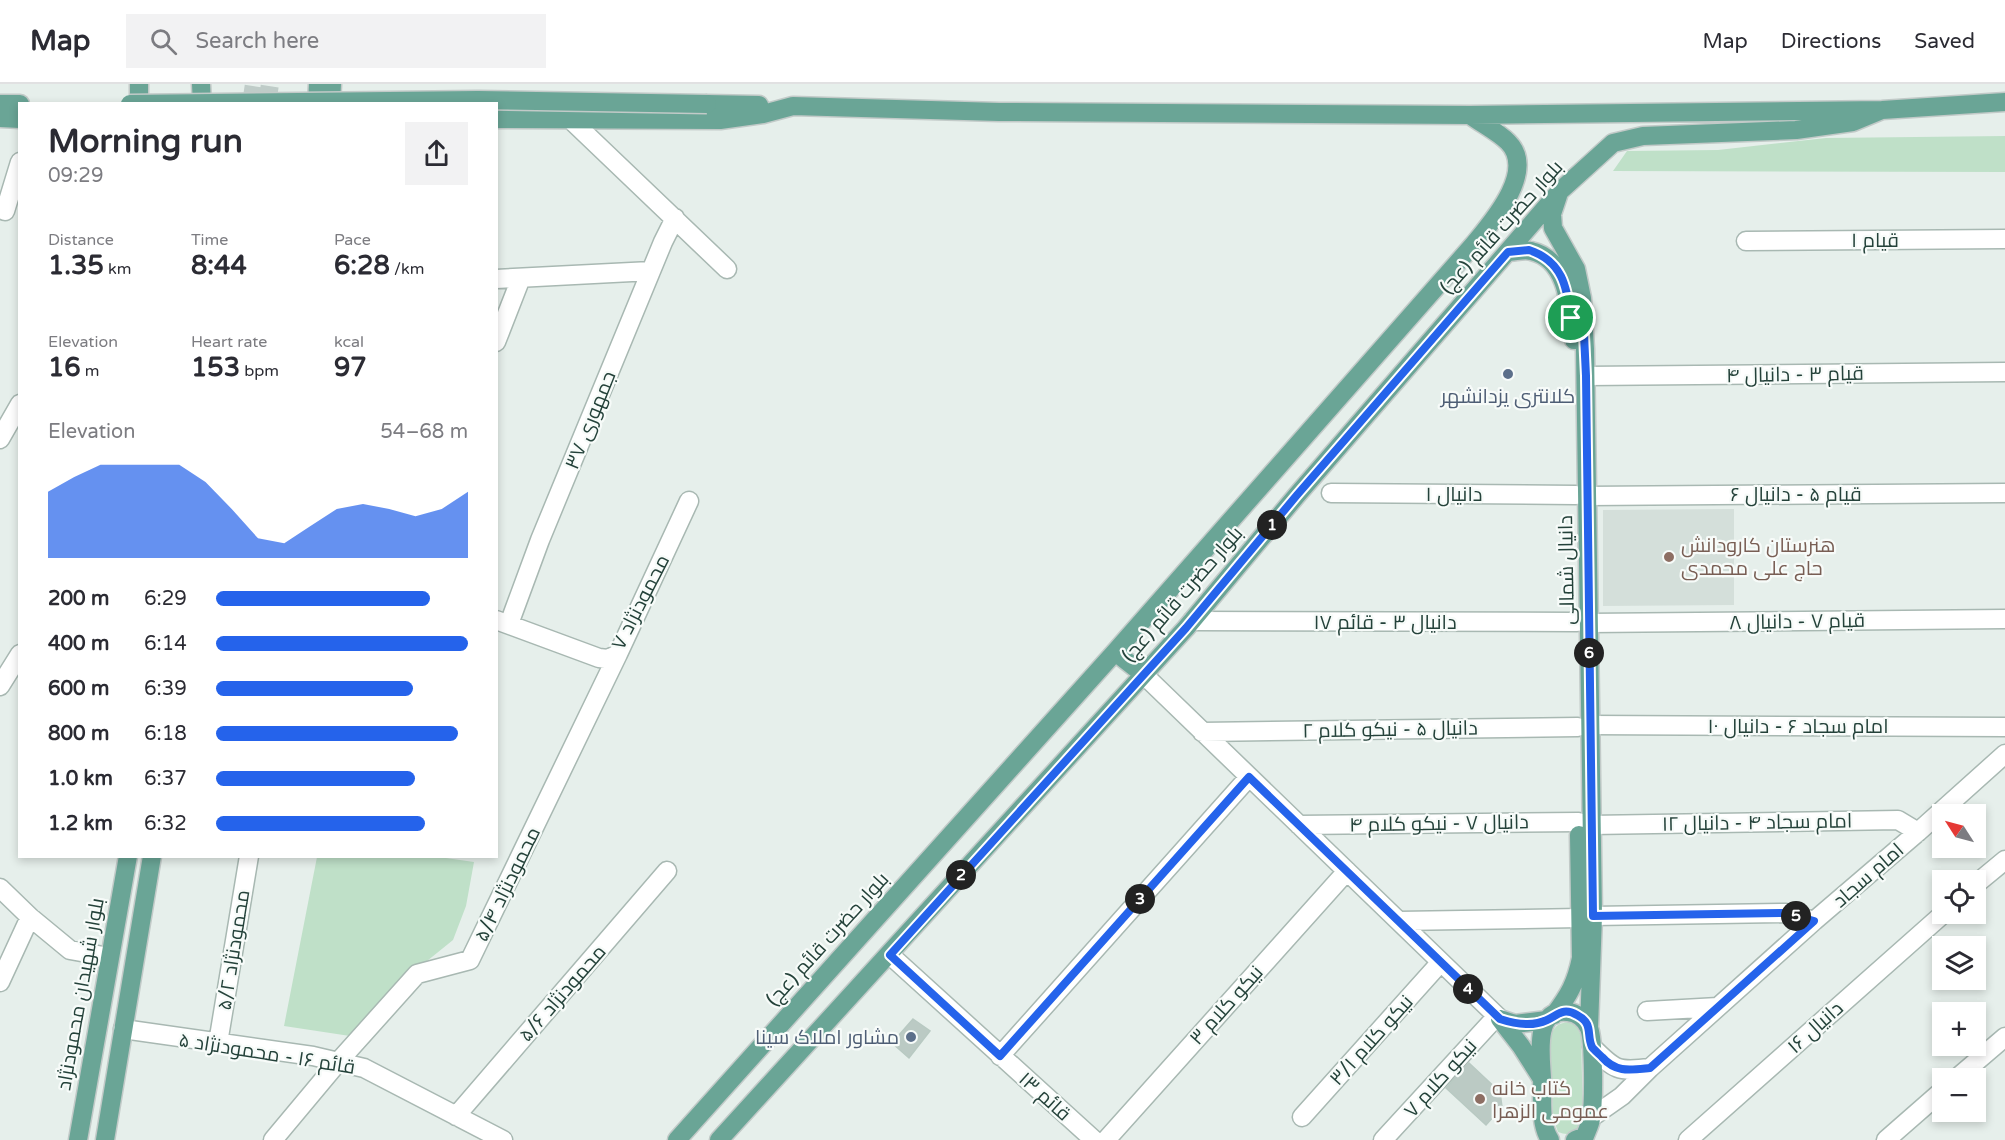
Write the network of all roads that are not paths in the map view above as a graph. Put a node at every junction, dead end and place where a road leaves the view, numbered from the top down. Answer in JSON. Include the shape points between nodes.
{"nodes":[{"id":1,"x":139,"y":84,"type":"edge"},
{"id":2,"x":201,"y":84,"type":"edge"},
{"id":3,"x":318,"y":84,"type":"edge"},
{"id":4,"x":332,"y":84,"type":"edge"},
{"id":5,"x":139,"y":102,"type":"edge"},
{"id":6,"x":202,"y":102,"type":"edge"},
{"id":7,"x":304,"y":102,"type":"edge"},
{"id":8,"x":317,"y":102,"type":"edge"},
{"id":9,"x":331,"y":102,"type":"edge"},
{"id":10,"x":2005,"y":102,"type":"edge"},
{"id":11,"x":0,"y":104,"type":"edge"},
{"id":12,"x":18,"y":104,"type":"edge"},
{"id":13,"x":793,"y":106,"type":"junction"},
{"id":14,"x":1882,"y":110,"type":"junction"},
{"id":15,"x":1470,"y":115,"type":"junction"},
{"id":16,"x":0,"y":118,"type":"edge"},
{"id":17,"x":18,"y":118,"type":"edge"},
{"id":18,"x":498,"y":118,"type":"edge"},
{"id":19,"x":569,"y":118,"type":"junction"},
{"id":20,"x":18,"y":169,"type":"edge"},
{"id":21,"x":1560,"y":191,"type":"junction"},
{"id":22,"x":5,"y":211,"type":"dead end"},
{"id":23,"x":675,"y":218,"type":"junction"},
{"id":24,"x":2005,"y":239,"type":"edge"},
{"id":25,"x":1746,"y":241,"type":"dead end"},
{"id":26,"x":1508,"y":252,"type":"junction"},
{"id":27,"x":727,"y":268,"type":"dead end"},
{"id":28,"x":651,"y":271,"type":"junction"},
{"id":29,"x":521,"y":278,"type":"junction"},
{"id":30,"x":498,"y":279,"type":"edge"},
{"id":31,"x":1577,"y":316,"type":"junction"},
{"id":32,"x":498,"y":337,"type":"edge"},
{"id":33,"x":2005,"y":372,"type":"edge"},
{"id":34,"x":1586,"y":376,"type":"junction"},
{"id":35,"x":18,"y":408,"type":"edge"},
{"id":36,"x":0,"y":439,"type":"edge"},
{"id":37,"x":1331,"y":493,"type":"dead end"},
{"id":38,"x":2005,"y":493,"type":"edge"},
{"id":39,"x":1582,"y":495,"type":"junction"},
{"id":40,"x":689,"y":501,"type":"dead end"},
{"id":41,"x":2005,"y":619,"type":"edge"},
{"id":42,"x":1192,"y":621,"type":"junction"},
{"id":43,"x":502,"y":622,"type":"edge"},
{"id":44,"x":1583,"y":623,"type":"junction"},
{"id":45,"x":1115,"y":652,"type":"junction"},
{"id":46,"x":618,"y":654,"type":"junction"},
{"id":47,"x":18,"y":657,"type":"edge"},
{"id":48,"x":1143,"y":674,"type":"junction"},
{"id":49,"x":0,"y":686,"type":"edge"},
{"id":50,"x":1584,"y":726,"type":"junction"},
{"id":51,"x":2005,"y":727,"type":"edge"},
{"id":52,"x":1202,"y":732,"type":"junction"},
{"id":53,"x":2005,"y":754,"type":"edge"},
{"id":54,"x":1249,"y":777,"type":"junction"},
{"id":55,"x":1585,"y":823,"type":"junction"},
{"id":56,"x":1299,"y":825,"type":"junction"},
{"id":57,"x":1918,"y":832,"type":"junction"},
{"id":58,"x":128,"y":858,"type":"edge"},
{"id":59,"x":152,"y":858,"type":"edge"},
{"id":60,"x":249,"y":858,"type":"edge"},
{"id":61,"x":2005,"y":860,"type":"edge"},
{"id":62,"x":667,"y":871,"type":"dead end"},
{"id":63,"x":1347,"y":871,"type":"junction"},
{"id":64,"x":1986,"y":876,"type":"edge"},
{"id":65,"x":0,"y":888,"type":"edge"},
{"id":66,"x":30,"y":917,"type":"junction"},
{"id":67,"x":1586,"y":917,"type":"junction"},
{"id":68,"x":1399,"y":921,"type":"junction"},
{"id":69,"x":1814,"y":921,"type":"junction"},
{"id":70,"x":1932,"y":924,"type":"edge"},
{"id":71,"x":890,"y":955,"type":"junction"},
{"id":72,"x":109,"y":957,"type":"junction"},
{"id":73,"x":1440,"y":963,"type":"junction"},
{"id":74,"x":0,"y":982,"type":"edge"},
{"id":75,"x":1718,"y":1007,"type":"junction"},
{"id":76,"x":1647,"y":1011,"type":"dead end"},
{"id":77,"x":1499,"y":1017,"type":"junction"},
{"id":78,"x":1550,"y":1017,"type":"junction"},
{"id":79,"x":123,"y":1029,"type":"junction"},
{"id":80,"x":1591,"y":1037,"type":"junction"},
{"id":81,"x":2005,"y":1037,"type":"edge"},
{"id":82,"x":218,"y":1043,"type":"junction"},
{"id":83,"x":1000,"y":1056,"type":"junction"},
{"id":84,"x":339,"y":1061,"type":"junction"},
{"id":85,"x":1650,"y":1068,"type":"junction"},
{"id":86,"x":1969,"y":1068,"type":"edge"},
{"id":87,"x":1542,"y":1079,"type":"junction"},
{"id":88,"x":1932,"y":1100,"type":"edge"},
{"id":89,"x":456,"y":1116,"type":"junction"},
{"id":90,"x":1302,"y":1116,"type":"dead end"},
{"id":91,"x":1591,"y":1120,"type":"junction"},
{"id":92,"x":1546,"y":1138,"type":"edge"},
{"id":93,"x":78,"y":1140,"type":"edge"},
{"id":94,"x":105,"y":1140,"type":"edge"},
{"id":95,"x":273,"y":1140,"type":"edge"},
{"id":96,"x":503,"y":1140,"type":"edge"},
{"id":97,"x":677,"y":1140,"type":"edge"},
{"id":98,"x":719,"y":1140,"type":"edge"},
{"id":99,"x":1094,"y":1140,"type":"edge"},
{"id":100,"x":1106,"y":1140,"type":"edge"},
{"id":101,"x":1383,"y":1140,"type":"edge"},
{"id":102,"x":1575,"y":1140,"type":"edge"},
{"id":103,"x":1601,"y":1140,"type":"edge"},
{"id":104,"x":1688,"y":1140,"type":"edge"},
{"id":105,"x":1886,"y":1140,"type":"edge"}],
"edges":[{"from":1,"to":5,"type":"main road"},
{"from":2,"to":6,"type":"main road"},
{"from":3,"to":8,"type":"main road"},
{"from":4,"to":9,"type":"main road"},
{"from":7,"to":13,"type":"main road","bridge":true,"via":[[478,100]]},
{"from":10,"to":14,"type":"main road"},
{"from":11,"to":12,"type":"main road"},
{"from":13,"to":15,"type":"main road","via":[[999,112]]},
{"from":13,"to":19,"type":"main road","via":[[720,120]]},
{"from":14,"to":15,"type":"main road"},
{"from":14,"to":21,"type":"main road","name":"بلوار حضرت قائم (عج)","via":[[1852,122],[1796,130],[1643,136],[1613,143]]},
{"from":15,"to":45,"type":"main road","name":"بلوار حضرت قائم (عج)","via":[[1509,143],[1518,160],[1504,206]]},
{"from":16,"to":17,"type":"main road"},
{"from":18,"to":19,"type":"main road"},
{"from":19,"to":23,"type":"street"},
{"from":20,"to":22,"type":"street"},
{"from":21,"to":26,"type":"main road","name":"بلوار حضرت قائم (عج)"},
{"from":21,"to":31,"type":"main road","name":"دانیال شمالی","via":[[1552,228],[1576,269],[1582,298]]},
{"from":23,"to":27,"type":"street"},
{"from":23,"to":28,"type":"street","name":"جمهوری ۳۷"},
{"from":24,"to":25,"type":"street","name":"قیام ۱"},
{"from":26,"to":31,"type":"main road","name":"دانیال شمالی","via":[[1529,250],[1556,267]]},
{"from":26,"to":42,"type":"main road","name":"بلوار حضرت قائم (عج)"},
{"from":28,"to":29,"type":"street"},
{"from":28,"to":43,"type":"street","name":"جمهوری ۳۷","via":[[545,529]]},
{"from":29,"to":30,"type":"street"},
{"from":29,"to":32,"type":"street"},
{"from":31,"to":34,"type":"main road","name":"دانیال شمالی"},
{"from":31,"to":39,"type":"main road","name":"دانیال شمالی"},
{"from":33,"to":34,"type":"street","name":"قیام ۳ - دانیال ۴"},
{"from":34,"to":39,"type":"main road","name":"دانیال شمالی"},
{"from":35,"to":36,"type":"street"},
{"from":37,"to":39,"type":"street","name":"دانیال ۱"},
{"from":38,"to":39,"type":"street","name":"قیام ۵ - دانیال ۶"},
{"from":39,"to":44,"type":"main road","name":"دانیال شمالی"},
{"from":40,"to":46,"type":"street","name":"محمودنژاد ۷"},
{"from":41,"to":44,"type":"street","name":"قیام ۷ - دانیال ۸"},
{"from":42,"to":44,"type":"street","name":"دانیال ۳ - قائم ۱۷"},
{"from":42,"to":48,"type":"main road","name":"بلوار حضرت قائم (عج)"},
{"from":43,"to":46,"type":"street","name":"محمودنژاد ۷","via":[[599,658]]},
{"from":44,"to":50,"type":"main road","name":"دانیال شمالی"},
{"from":45,"to":48,"type":"main road"},
{"from":45,"to":97,"type":"main road","name":"بلوار حضرت قائم (عج)"},
{"from":46,"to":84,"type":"street","name":"محمودنژاد ۵/۴","via":[[470,960],[417,974]]},
{"from":47,"to":49,"type":"street"},
{"from":48,"to":52,"type":"street"},
{"from":48,"to":71,"type":"main road","name":"بلوار حضرت قائم (عج)"},
{"from":50,"to":51,"type":"street","name":"امام سجاد ۶ - دانیال ۱۰"},
{"from":50,"to":52,"type":"street","name":"دانیال ۵ - نیکو کلام ۲"},
{"from":50,"to":55,"type":"main road","name":"دانیال شمالی"},
{"from":52,"to":54,"type":"street"},
{"from":53,"to":57,"type":"street","name":"امام سجاد"},
{"from":54,"to":56,"type":"street"},
{"from":54,"to":83,"type":"street"},
{"from":55,"to":56,"type":"street","name":"دانیال ۷ - نیکو کلام ۴"},
{"from":55,"to":57,"type":"street","name":"امام سجاد ۴ - دانیال ۱۲","via":[[1898,820]]},
{"from":55,"to":67,"type":"main road","name":"دانیال شمالی"},
{"from":56,"to":63,"type":"street"},
{"from":57,"to":69,"type":"street","name":"امام سجاد"},
{"from":58,"to":72,"type":"main road","name":"بلوار شهیدان محمودنژاد"},
{"from":59,"to":79,"type":"main road"},
{"from":60,"to":82,"type":"street","name":"محمودنژاد ۵/۲"},
{"from":61,"to":64,"type":"street"},
{"from":62,"to":89,"type":"street","name":"محمودنژاد ۵/۶"},
{"from":63,"to":68,"type":"street"},
{"from":63,"to":100,"type":"street","name":"نیکو کلام ۳"},
{"from":65,"to":66,"type":"street"},
{"from":66,"to":72,"type":"street","via":[[70,950]]},
{"from":66,"to":74,"type":"street"},
{"from":67,"to":68,"type":"street"},
{"from":67,"to":69,"type":"street","via":[[1786,913]]},
{"from":67,"to":78,"type":"main road","name":"دانیال شمالی","via":[[1577,976],[1571,992]]},
{"from":67,"to":80,"type":"main road","name":"دانیال شمالی"},
{"from":68,"to":73,"type":"street"},
{"from":69,"to":75,"type":"street","name":"امام سجاد"},
{"from":70,"to":104,"type":"street","name":"دانیال ۱۶"},
{"from":71,"to":83,"type":"street","name":"قائم ۱۳"},
{"from":71,"to":98,"type":"main road","name":"بلوار حضرت قائم (عج)"},
{"from":72,"to":93,"type":"main road","name":"بلوار شهیدان محمودنژاد"},
{"from":73,"to":77,"type":"street"},
{"from":73,"to":90,"type":"street","name":"نیکو کلام ۳/۱"},
{"from":75,"to":76,"type":"street"},
{"from":75,"to":85,"type":"street","name":"امام سجاد"},
{"from":77,"to":78,"type":"main road","via":[[1515,1024]]},
{"from":77,"to":87,"type":"main road"},
{"from":77,"to":101,"type":"street","name":"نیکو کلام ٧"},
{"from":78,"to":80,"type":"main road","via":[[1565,1011],[1575,1013],[1584,1020]]},
{"from":78,"to":87,"type":"main road","via":[[1541,1034]]},
{"from":79,"to":82,"type":"street","name":"قائم ۱۶ - محمودنژاد ۵"},
{"from":79,"to":94,"type":"main road"},
{"from":80,"to":85,"type":"street","via":[[1608,1063],[1620,1070]]},
{"from":80,"to":91,"type":"main road","name":"دانیال شمالی"},
{"from":81,"to":86,"type":"street"},
{"from":82,"to":84,"type":"street","name":"قائم ۱۶ - محمودنژاد ۵"},
{"from":83,"to":99,"type":"street","name":"قائم ۱۳"},
{"from":84,"to":89,"type":"street","name":"قائم ۱۶ - محمودنژاد ۵","via":[[364,1068]]},
{"from":84,"to":95,"type":"street","name":"محمودنژاد ۵/۴"},
{"from":85,"to":91,"type":"street","name":"امام سجاد"},
{"from":87,"to":92,"type":"main road"},
{"from":88,"to":105,"type":"street"},
{"from":89,"to":96,"type":"street","name":"قائم ۱۶ - محمودنژاد ۵"},
{"from":91,"to":102,"type":"main road","via":[[1585,1136]]},
{"from":91,"to":103,"type":"main road"}]}
